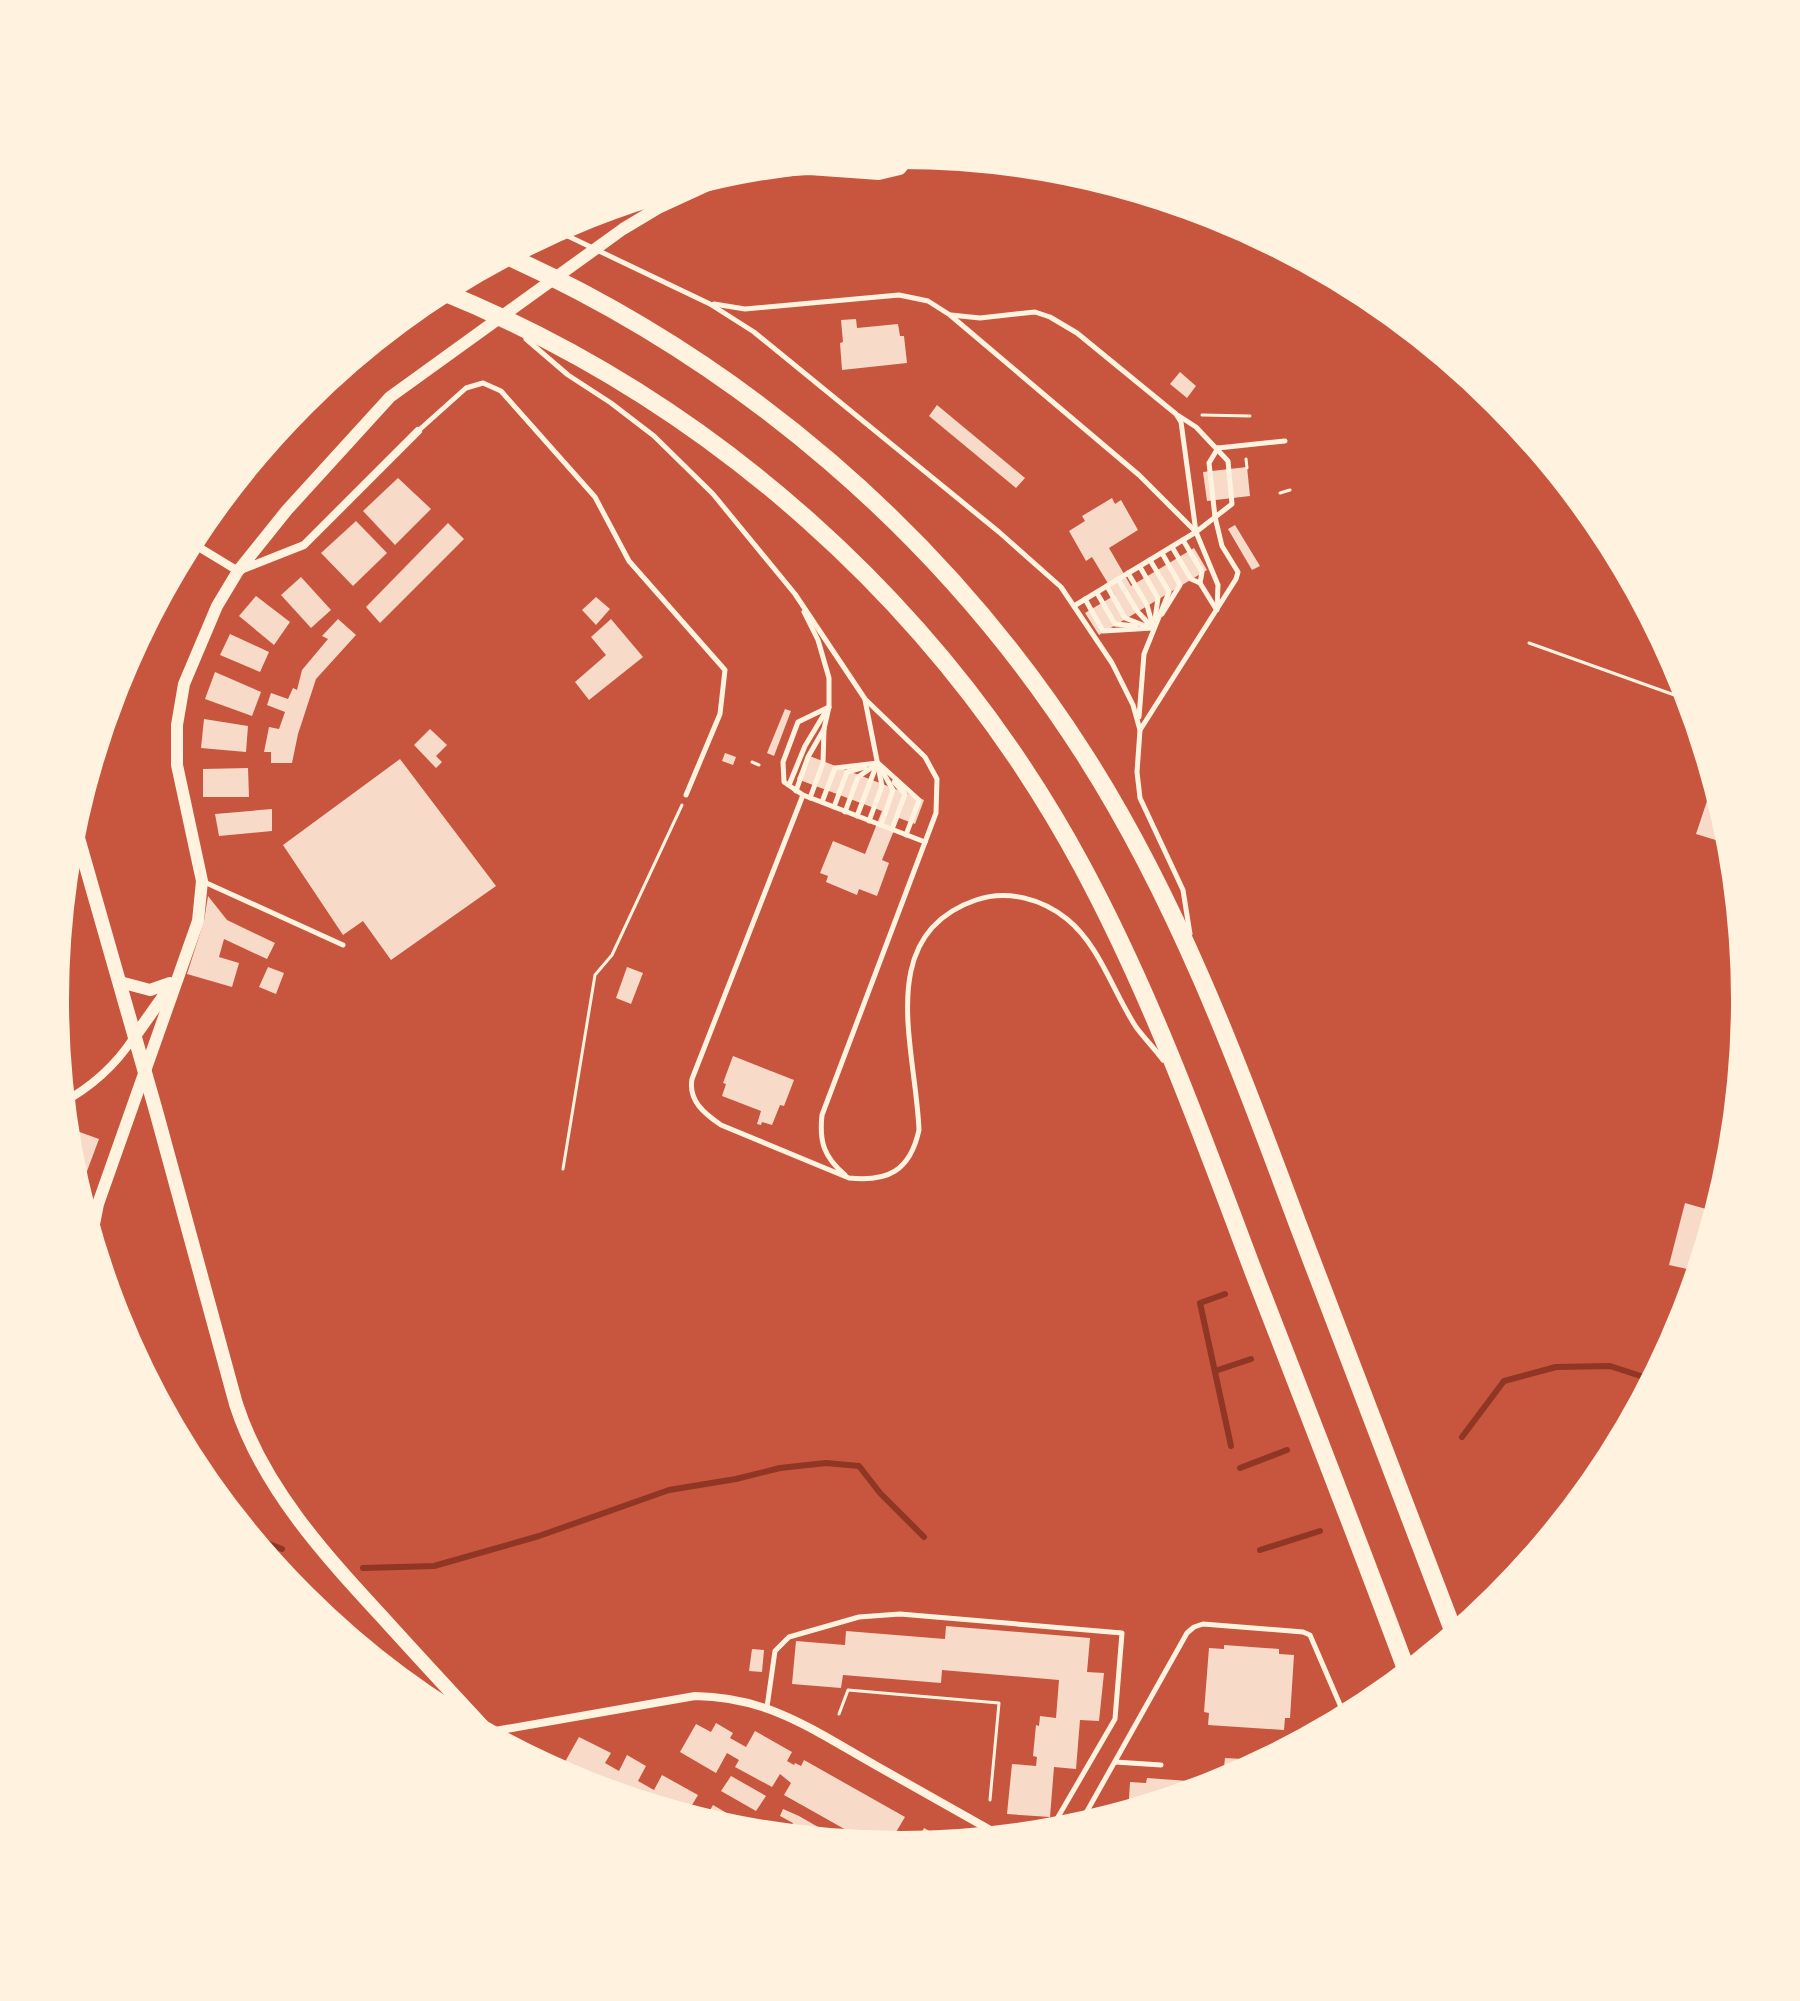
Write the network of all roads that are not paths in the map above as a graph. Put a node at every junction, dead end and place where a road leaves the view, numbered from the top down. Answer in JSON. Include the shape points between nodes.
{"nodes":[{"id":1,"x":904,"y":164,"type":"edge"},
{"id":2,"x":814,"y":169,"type":"edge"},
{"id":3,"x":698,"y":190,"type":"edge"},
{"id":4,"x":565,"y":235,"type":"edge"},
{"id":5,"x":514,"y":259,"type":"edge"},
{"id":6,"x":451,"y":296,"type":"edge"},
{"id":7,"x":710,"y":304,"type":"junction"},
{"id":8,"x":950,"y":315,"type":"junction"},
{"id":9,"x":501,"y":317,"type":"junction"},
{"id":10,"x":1176,"y":414,"type":"junction"},
{"id":11,"x":418,"y":431,"type":"joint"},
{"id":12,"x":1285,"y":441,"type":"dead end"},
{"id":13,"x":1218,"y":448,"type":"junction"},
{"id":14,"x":1215,"y":517,"type":"junction"},
{"id":15,"x":1196,"y":532,"type":"junction"},
{"id":16,"x":1183,"y":540,"type":"junction"},
{"id":17,"x":198,"y":547,"type":"edge"},
{"id":18,"x":1172,"y":547,"type":"junction"},
{"id":19,"x":1162,"y":553,"type":"junction"},
{"id":20,"x":1150,"y":560,"type":"junction"},
{"id":21,"x":1140,"y":566,"type":"junction"},
{"id":22,"x":238,"y":571,"type":"junction"},
{"id":23,"x":1128,"y":573,"type":"junction"},
{"id":24,"x":1118,"y":579,"type":"junction"},
{"id":25,"x":1200,"y":583,"type":"junction"},
{"id":26,"x":1107,"y":586,"type":"junction"},
{"id":27,"x":1096,"y":592,"type":"junction"},
{"id":28,"x":795,"y":594,"type":"junction"},
{"id":29,"x":1085,"y":599,"type":"junction"},
{"id":30,"x":1074,"y":606,"type":"junction"},
{"id":31,"x":1217,"y":610,"type":"junction"},
{"id":32,"x":1153,"y":628,"type":"junction"},
{"id":33,"x":865,"y":699,"type":"junction"},
{"id":34,"x":829,"y":707,"type":"junction"},
{"id":35,"x":824,"y":729,"type":"junction"},
{"id":36,"x":1140,"y":730,"type":"junction"},
{"id":37,"x":878,"y":763,"type":"junction"},
{"id":38,"x":789,"y":785,"type":"junction"},
{"id":39,"x":796,"y":791,"type":"junction"},
{"id":40,"x":686,"y":795,"type":"road end"},
{"id":41,"x":803,"y":795,"type":"junction"},
{"id":42,"x":810,"y":798,"type":"junction"},
{"id":43,"x":822,"y":802,"type":"junction"},
{"id":44,"x":834,"y":807,"type":"junction"},
{"id":45,"x":845,"y":812,"type":"junction"},
{"id":46,"x":857,"y":816,"type":"junction"},
{"id":47,"x":869,"y":821,"type":"junction"},
{"id":48,"x":881,"y":825,"type":"junction"},
{"id":49,"x":892,"y":830,"type":"junction"},
{"id":50,"x":906,"y":835,"type":"junction"},
{"id":51,"x":79,"y":842,"type":"edge"},
{"id":52,"x":925,"y":842,"type":"junction"},
{"id":53,"x":202,"y":881,"type":"junction"},
{"id":54,"x":343,"y":945,"type":"dead end"},
{"id":55,"x":1193,"y":956,"type":"junction"},
{"id":56,"x":176,"y":979,"type":"junction"},
{"id":57,"x":120,"y":982,"type":"junction"},
{"id":58,"x":135,"y":1036,"type":"junction"},
{"id":59,"x":145,"y":1069,"type":"junction"},
{"id":60,"x":1179,"y":1079,"type":"junction"},
{"id":61,"x":70,"y":1098,"type":"edge"},
{"id":62,"x":849,"y":1178,"type":"junction"},
{"id":63,"x":94,"y":1224,"type":"edge"},
{"id":64,"x":1452,"y":1628,"type":"edge"},
{"id":65,"x":1405,"y":1667,"type":"edge"},
{"id":66,"x":767,"y":1707,"type":"junction"},
{"id":67,"x":1342,"y":1709,"type":"edge"},
{"id":68,"x":467,"y":1715,"type":"edge"},
{"id":69,"x":495,"y":1731,"type":"edge"},
{"id":70,"x":1115,"y":1762,"type":"junction"},
{"id":71,"x":1161,"y":1765,"type":"dead end"},
{"id":72,"x":1086,"y":1815,"type":"edge"},
{"id":73,"x":1056,"y":1821,"type":"edge"},
{"id":74,"x":992,"y":1831,"type":"edge"}],
"edges":[{"from":1,"to":2,"type":"street","via":[[879,174]]},
{"from":3,"to":22,"type":"street","via":[[649,213],[390,397]]},
{"from":4,"to":7,"type":"lane"},
{"from":5,"to":55,"type":"highway","via":[[646,328],[741,391],[837,467],[906,532],[986,620],[1061,720],[1119,811]]},
{"from":6,"to":9,"type":"highway"},
{"from":7,"to":8,"type":"lane","via":[[745,309],[899,295],[928,301]]},
{"from":7,"to":30,"type":"lane","via":[[754,332],[999,532],[1061,587]]},
{"from":8,"to":10,"type":"lane","via":[[980,318],[1035,312],[1050,317]]},
{"from":8,"to":15,"type":"lane","via":[[1139,475]]},
{"from":9,"to":28,"type":"lane","via":[[683,463]]},
{"from":9,"to":60,"type":"highway","via":[[600,369],[727,453],[817,528],[901,612],[987,716],[1049,809],[1114,929]]},
{"from":10,"to":13,"type":"lane"},
{"from":10,"to":15,"type":"lane"},
{"from":11,"to":22,"type":"street","via":[[304,545]]},
{"from":11,"to":40,"type":"lane","via":[[466,388],[483,383],[501,391],[595,497],[629,561],[725,670],[720,714]]},
{"from":12,"to":13,"type":"lane"},
{"from":13,"to":14,"type":"lane","via":[[1209,463]]},
{"from":13,"to":14,"type":"lane","via":[[1228,461],[1232,504]]},
{"from":14,"to":15,"type":"lane"},
{"from":14,"to":31,"type":"lane","via":[[1222,546],[1238,572]]},
{"from":15,"to":16,"type":"lane"},
{"from":15,"to":31,"type":"lane","via":[[1218,585]]},
{"from":16,"to":18,"type":"lane"},
{"from":16,"to":25,"type":"lane","via":[[1202,572]]},
{"from":17,"to":22,"type":"street"},
{"from":18,"to":19,"type":"lane"},
{"from":18,"to":25,"type":"lane","via":[[1191,579]]},
{"from":19,"to":20,"type":"lane"},
{"from":19,"to":32,"type":"lane","via":[[1180,585]]},
{"from":20,"to":21,"type":"lane"},
{"from":20,"to":32,"type":"lane","via":[[1169,592]]},
{"from":21,"to":23,"type":"lane"},
{"from":21,"to":32,"type":"lane","via":[[1158,598]]},
{"from":22,"to":53,"type":"street","via":[[184,684],[177,725],[177,765]]},
{"from":23,"to":24,"type":"lane"},
{"from":23,"to":32,"type":"lane","via":[[1147,605]]},
{"from":24,"to":26,"type":"lane"},
{"from":24,"to":32,"type":"lane"},
{"from":25,"to":31,"type":"lane"},
{"from":26,"to":27,"type":"lane"},
{"from":26,"to":32,"type":"lane","via":[[1125,618]]},
{"from":27,"to":29,"type":"lane"},
{"from":27,"to":32,"type":"lane","via":[[1115,624]]},
{"from":28,"to":33,"type":"lane"},
{"from":28,"to":34,"type":"lane","via":[[818,640],[829,678]]},
{"from":29,"to":30,"type":"lane"},
{"from":29,"to":32,"type":"lane","via":[[1103,631]]},
{"from":30,"to":36,"type":"lane","via":[[1123,683]]},
{"from":31,"to":36,"type":"lane"},
{"from":32,"to":36,"type":"lane","via":[[1144,654]]},
{"from":33,"to":37,"type":"lane"},
{"from":33,"to":52,"type":"lane","via":[[925,757],[937,779],[936,813]]},
{"from":34,"to":35,"type":"lane"},
{"from":34,"to":38,"type":"lane"},
{"from":34,"to":38,"type":"lane","via":[[798,722],[783,762],[784,782]]},
{"from":35,"to":39,"type":"lane"},
{"from":35,"to":42,"type":"lane","via":[[823,763]]},
{"from":36,"to":55,"type":"lane","via":[[1140,798],[1183,890]]},
{"from":37,"to":43,"type":"lane","via":[[835,768]]},
{"from":37,"to":44,"type":"lane","via":[[847,772]]},
{"from":37,"to":45,"type":"lane","via":[[858,777]]},
{"from":37,"to":46,"type":"lane"},
{"from":37,"to":47,"type":"lane","via":[[882,786]]},
{"from":37,"to":48,"type":"lane","via":[[893,790]]},
{"from":37,"to":49,"type":"lane","via":[[905,794]]},
{"from":37,"to":50,"type":"lane","via":[[919,800]]},
{"from":38,"to":39,"type":"lane"},
{"from":39,"to":41,"type":"lane"},
{"from":41,"to":42,"type":"lane"},
{"from":41,"to":62,"type":"lane","via":[[690,1088],[699,1107],[721,1125]]},
{"from":42,"to":43,"type":"lane"},
{"from":43,"to":44,"type":"lane"},
{"from":44,"to":45,"type":"lane"},
{"from":45,"to":46,"type":"lane"},
{"from":46,"to":47,"type":"lane"},
{"from":47,"to":48,"type":"lane"},
{"from":48,"to":49,"type":"lane"},
{"from":49,"to":50,"type":"lane"},
{"from":50,"to":52,"type":"lane"},
{"from":51,"to":57,"type":"main road"},
{"from":52,"to":62,"type":"lane","via":[[822,1115],[820,1137],[837,1168]]},
{"from":53,"to":54,"type":"lane"},
{"from":53,"to":56,"type":"street","via":[[198,921]]},
{"from":55,"to":64,"type":"highway"},
{"from":56,"to":57,"type":"street","via":[[155,990]]},
{"from":56,"to":58,"type":"street"},
{"from":56,"to":59,"type":"street"},
{"from":57,"to":58,"type":"main road"},
{"from":58,"to":59,"type":"main road"},
{"from":58,"to":61,"type":"street","via":[[115,1062]]},
{"from":59,"to":63,"type":"street"},
{"from":59,"to":68,"type":"main road","via":[[236,1404],[259,1456],[328,1558]]},
{"from":60,"to":62,"type":"lane","via":[[1137,1027],[1089,943],[1068,920],[1017,895],[988,896],[960,905],[935,922],[917,947],[908,976],[916,1145],[891,1175]]},
{"from":60,"to":65,"type":"highway"},
{"from":66,"to":69,"type":"street","via":[[695,1696]]},
{"from":66,"to":73,"type":"lane","via":[[775,1651],[782,1643],[859,1617],[900,1614],[1122,1633],[1115,1719]]},
{"from":66,"to":74,"type":"street"},
{"from":67,"to":70,"type":"lane","via":[[1310,1635],[1203,1624],[1187,1633]]},
{"from":70,"to":71,"type":"lane"},
{"from":70,"to":72,"type":"lane"}]}
